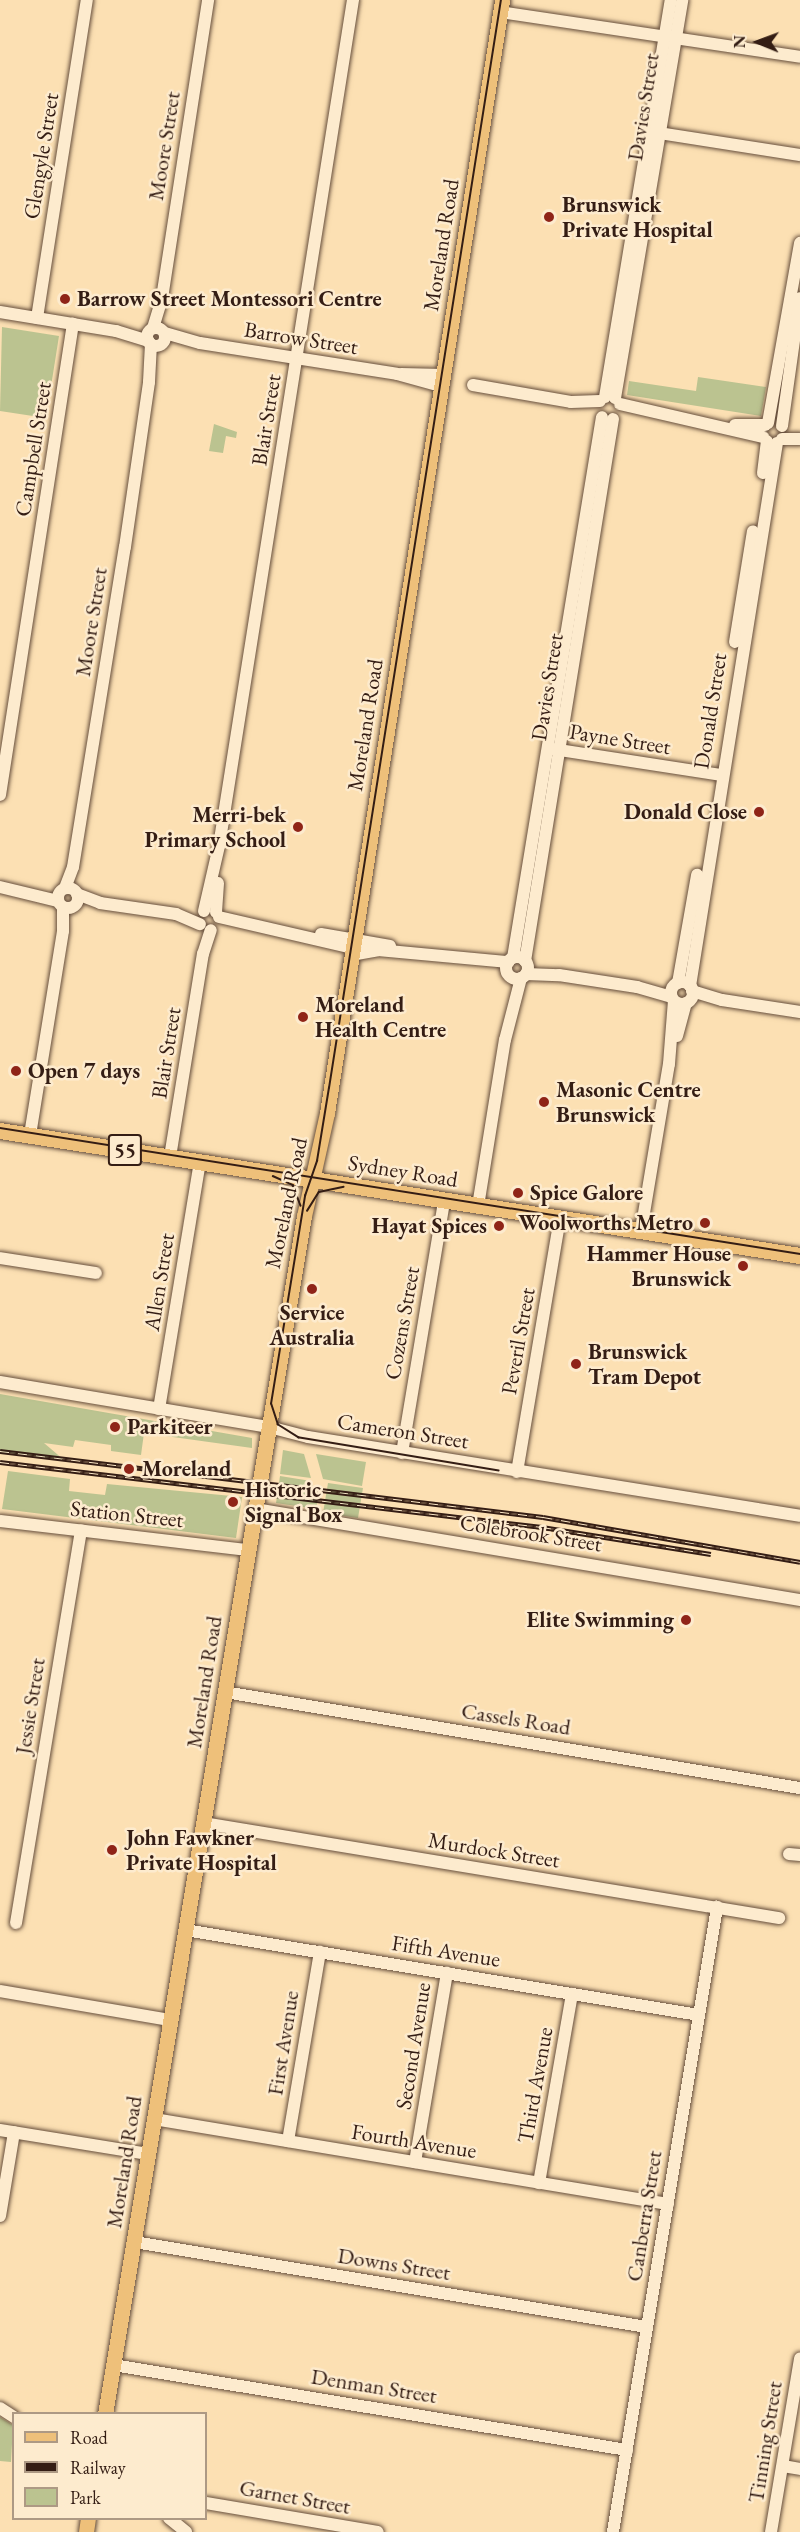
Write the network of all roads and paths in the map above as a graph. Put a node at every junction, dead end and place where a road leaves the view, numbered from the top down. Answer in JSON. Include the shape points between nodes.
{"nodes":[{"id":1,"x":87,"y":0,"type":"edge"},
{"id":2,"x":208,"y":0,"type":"edge"},
{"id":3,"x":353,"y":0,"type":"edge"},
{"id":4,"x":672,"y":0,"type":"edge"},
{"id":5,"x":682,"y":0,"type":"edge"},
{"id":6,"x":501,"y":6,"type":"edge"},
{"id":7,"x":670,"y":38,"type":"junction"},
{"id":8,"x":800,"y":57,"type":"edge"},
{"id":9,"x":655,"y":132,"type":"junction"},
{"id":10,"x":800,"y":155,"type":"edge"},
{"id":11,"x":800,"y":243,"type":"edge"},
{"id":12,"x":800,"y":298,"type":"edge"},
{"id":13,"x":0,"y":312,"type":"edge"},
{"id":14,"x":37,"y":318,"type":"junction"},
{"id":15,"x":73,"y":324,"type":"junction"},
{"id":16,"x":156,"y":337,"type":"junction"},
{"id":17,"x":297,"y":359,"type":"junction"},
{"id":18,"x":442,"y":381,"type":"junction"},
{"id":19,"x":473,"y":385,"type":"dead end"},
{"id":20,"x":609,"y":408,"type":"junction"},
{"id":21,"x":773,"y":433,"type":"junction"},
{"id":22,"x":800,"y":434,"type":"edge"},
{"id":23,"x":800,"y":439,"type":"edge"},
{"id":24,"x":554,"y":749,"type":"junction"},
{"id":25,"x":717,"y":775,"type":"junction"},
{"id":26,"x":0,"y":795,"type":"edge"},
{"id":27,"x":0,"y":887,"type":"edge"},
{"id":28,"x":68,"y":898,"type":"junction"},
{"id":29,"x":209,"y":920,"type":"junction"},
{"id":30,"x":353,"y":947,"type":"junction"},
{"id":31,"x":414,"y":953,"type":"junction"},
{"id":32,"x":517,"y":968,"type":"junction"},
{"id":33,"x":682,"y":993,"type":"junction"},
{"id":34,"x":799,"y":1012,"type":"edge"},
{"id":35,"x":0,"y":1131,"type":"edge"},
{"id":36,"x":30,"y":1135,"type":"junction"},
{"id":37,"x":170,"y":1157,"type":"junction"},
{"id":38,"x":200,"y":1162,"type":"junction"},
{"id":39,"x":313,"y":1180,"type":"junction"},
{"id":40,"x":444,"y":1201,"type":"junction"},
{"id":41,"x":478,"y":1206,"type":"junction"},
{"id":42,"x":560,"y":1218,"type":"junction"},
{"id":43,"x":641,"y":1231,"type":"junction"},
{"id":44,"x":800,"y":1256,"type":"edge"},
{"id":45,"x":0,"y":1258,"type":"edge"},
{"id":46,"x":96,"y":1273,"type":"dead end"},
{"id":47,"x":0,"y":1382,"type":"edge"},
{"id":48,"x":159,"y":1409,"type":"junction"},
{"id":49,"x":269,"y":1427,"type":"junction"},
{"id":50,"x":402,"y":1453,"type":"junction"},
{"id":51,"x":517,"y":1472,"type":"junction"},
{"id":52,"x":255,"y":1509,"type":"junction"},
{"id":53,"x":800,"y":1516,"type":"edge"},
{"id":54,"x":0,"y":1521,"type":"edge"},
{"id":55,"x":81,"y":1530,"type":"junction"},
{"id":56,"x":249,"y":1550,"type":"junction"},
{"id":57,"x":800,"y":1600,"type":"edge"},
{"id":58,"x":225,"y":1692,"type":"junction"},
{"id":59,"x":800,"y":1788,"type":"edge"},
{"id":60,"x":203,"y":1823,"type":"junction"},
{"id":61,"x":717,"y":1907,"type":"junction"},
{"id":62,"x":779,"y":1918,"type":"dead end"},
{"id":63,"x":15,"y":1923,"type":"dead end"},
{"id":64,"x":185,"y":1930,"type":"junction"},
{"id":65,"x":320,"y":1952,"type":"junction"},
{"id":66,"x":447,"y":1973,"type":"junction"},
{"id":67,"x":0,"y":1991,"type":"edge"},
{"id":68,"x":572,"y":1994,"type":"junction"},
{"id":69,"x":699,"y":2015,"type":"junction"},
{"id":70,"x":170,"y":2020,"type":"junction"},
{"id":71,"x":154,"y":2119,"type":"junction"},
{"id":72,"x":0,"y":2130,"type":"edge"},
{"id":73,"x":14,"y":2132,"type":"junction"},
{"id":74,"x":288,"y":2141,"type":"junction"},
{"id":75,"x":148,"y":2154,"type":"junction"},
{"id":76,"x":415,"y":2162,"type":"junction"},
{"id":77,"x":539,"y":2182,"type":"junction"},
{"id":78,"x":668,"y":2204,"type":"junction"},
{"id":79,"x":0,"y":2216,"type":"edge"},
{"id":80,"x":134,"y":2242,"type":"junction"},
{"id":81,"x":647,"y":2327,"type":"junction"},
{"id":82,"x":800,"y":2358,"type":"edge"},
{"id":83,"x":114,"y":2365,"type":"junction"},
{"id":84,"x":105,"y":2412,"type":"edge"},
{"id":85,"x":627,"y":2450,"type":"junction"},
{"id":86,"x":783,"y":2466,"type":"junction"},
{"id":87,"x":800,"y":2469,"type":"edge"},
{"id":88,"x":207,"y":2503,"type":"edge"},
{"id":89,"x":171,"y":2520,"type":"edge"},
{"id":90,"x":186,"y":2532,"type":"edge"},
{"id":91,"x":378,"y":2532,"type":"edge"},
{"id":92,"x":613,"y":2532,"type":"edge"},
{"id":93,"x":771,"y":2532,"type":"edge"}],
"edges":[{"from":1,"to":14,"type":"street","name":"Glengyle Street"},
{"from":2,"to":16,"type":"street","name":"Moore Street"},
{"from":3,"to":17,"type":"street","name":"Blair Street"},
{"from":4,"to":7,"type":"street","name":"Davies Street"},
{"from":5,"to":7,"type":"street","name":"Davies Street"},
{"from":6,"to":7,"type":"street"},
{"from":6,"to":18,"type":"main road","name":"Moreland Road"},
{"from":7,"to":8,"type":"street"},
{"from":7,"to":9,"type":"street","name":"Davies Street"},
{"from":9,"to":10,"type":"street"},
{"from":9,"to":20,"type":"street","name":"Davies Street"},
{"from":11,"to":21,"type":"street","name":"Donald Street"},
{"from":12,"to":21,"type":"street","name":"Donald Street"},
{"from":13,"to":14,"type":"street","name":"Barrow Street"},
{"from":14,"to":15,"type":"street","name":"Barrow Street"},
{"from":15,"to":16,"type":"street","name":"Barrow Street"},
{"from":15,"to":26,"type":"street","name":"Campbell Street"},
{"from":16,"to":17,"type":"street","name":"Barrow Street"},
{"from":16,"to":28,"type":"street","name":"Moore Street"},
{"from":17,"to":18,"type":"street","name":"Barrow Street"},
{"from":17,"to":29,"type":"street","name":"Blair Street"},
{"from":18,"to":30,"type":"main road","name":"Moreland Road"},
{"from":19,"to":20,"type":"street"},
{"from":20,"to":21,"type":"street"},
{"from":20,"to":24,"type":"street","name":"Davies Street"},
{"from":21,"to":22,"type":"street"},
{"from":21,"to":23,"type":"street"},
{"from":21,"to":25,"type":"street","name":"Donald Street"},
{"from":24,"to":25,"type":"street","name":"Payne Street"},
{"from":24,"to":32,"type":"street","name":"Davies Street"},
{"from":25,"to":33,"type":"street","name":"Donald Street"},
{"from":27,"to":28,"type":"street"},
{"from":28,"to":29,"type":"street"},
{"from":28,"to":36,"type":"street","name":"Moore Street"},
{"from":29,"to":30,"type":"street"},
{"from":29,"to":37,"type":"street","name":"Blair Street"},
{"from":30,"to":31,"type":"street"},
{"from":30,"to":31,"type":"street"},
{"from":30,"to":39,"type":"main road","name":"Moreland Road"},
{"from":31,"to":32,"type":"street"},
{"from":32,"to":33,"type":"street"},
{"from":32,"to":41,"type":"street","name":"Davies Street"},
{"from":33,"to":34,"type":"street"},
{"from":33,"to":43,"type":"street","name":"Donald Street"},
{"from":35,"to":36,"type":"highway","name":"Sydney Road","number":"55"},
{"from":36,"to":37,"type":"highway","name":"Sydney Road","number":"55"},
{"from":37,"to":38,"type":"highway","name":"Sydney Road","number":"55"},
{"from":38,"to":39,"type":"highway","name":"Sydney Road","number":"55"},
{"from":38,"to":48,"type":"street","name":"Allen Street"},
{"from":39,"to":40,"type":"highway","name":"Sydney Road","number":"55"},
{"from":39,"to":49,"type":"main road","name":"Moreland Road"},
{"from":40,"to":41,"type":"highway","name":"Sydney Road","number":"55"},
{"from":40,"to":50,"type":"street","name":"Cozens Street"},
{"from":41,"to":42,"type":"highway","name":"Sydney Road","number":"55"},
{"from":42,"to":43,"type":"highway","name":"Sydney Road","number":"55"},
{"from":42,"to":51,"type":"street","name":"Peveril Street"},
{"from":43,"to":44,"type":"highway","name":"Sydney Road","number":"55"},
{"from":45,"to":46,"type":"street"},
{"from":47,"to":48,"type":"street","name":"Cameron Street"},
{"from":48,"to":49,"type":"street","name":"Cameron Street"},
{"from":49,"to":50,"type":"street","name":"Cameron Street"},
{"from":49,"to":52,"type":"main road","name":"Moreland Road"},
{"from":50,"to":51,"type":"street","name":"Cameron Street"},
{"from":51,"to":53,"type":"street","name":"Cameron Street"},
{"from":52,"to":56,"type":"main road","name":"Moreland Road"},
{"from":52,"to":57,"type":"street","name":"Colebrook Street"},
{"from":54,"to":55,"type":"street","name":"Station Street"},
{"from":55,"to":56,"type":"street","name":"Station Street"},
{"from":55,"to":63,"type":"street","name":"Jessie Street"},
{"from":56,"to":58,"type":"main road","name":"Moreland Road"},
{"from":58,"to":59,"type":"street","name":"Cassels Road"},
{"from":58,"to":60,"type":"main road","name":"Moreland Road"},
{"from":60,"to":61,"type":"street","name":"Murdock Street"},
{"from":60,"to":64,"type":"main road","name":"Moreland Road"},
{"from":61,"to":62,"type":"street","name":"Murdock Street"},
{"from":61,"to":69,"type":"street","name":"Canberra Street"},
{"from":64,"to":65,"type":"street","name":"Fifth Avenue"},
{"from":64,"to":70,"type":"main road","name":"Moreland Road"},
{"from":65,"to":66,"type":"street","name":"Fifth Avenue"},
{"from":65,"to":74,"type":"street","name":"First Avenue"},
{"from":66,"to":68,"type":"street","name":"Fifth Avenue"},
{"from":66,"to":76,"type":"street","name":"Second Avenue"},
{"from":67,"to":70,"type":"street"},
{"from":68,"to":69,"type":"street","name":"Fifth Avenue"},
{"from":68,"to":77,"type":"street","name":"Third Avenue"},
{"from":69,"to":78,"type":"street","name":"Canberra Street"},
{"from":70,"to":71,"type":"main road","name":"Moreland Road"},
{"from":71,"to":74,"type":"street","name":"Fourth Avenue"},
{"from":71,"to":75,"type":"main road","name":"Moreland Road"},
{"from":72,"to":73,"type":"street"},
{"from":73,"to":75,"type":"street"},
{"from":73,"to":79,"type":"street"},
{"from":74,"to":76,"type":"street","name":"Fourth Avenue"},
{"from":75,"to":80,"type":"main road","name":"Moreland Road"},
{"from":76,"to":77,"type":"street","name":"Fourth Avenue"},
{"from":77,"to":78,"type":"street","name":"Fourth Avenue"},
{"from":78,"to":81,"type":"street","name":"Canberra Street"},
{"from":80,"to":81,"type":"street","name":"Downs Street"},
{"from":80,"to":83,"type":"main road","name":"Moreland Road"},
{"from":81,"to":85,"type":"street","name":"Canberra Street"},
{"from":82,"to":86,"type":"street","name":"Tinning Street"},
{"from":83,"to":84,"type":"main road","name":"Moreland Road"},
{"from":83,"to":85,"type":"street","name":"Denman Street"},
{"from":85,"to":92,"type":"street","name":"Canberra Street"},
{"from":86,"to":87,"type":"street"},
{"from":86,"to":93,"type":"street","name":"Tinning Street"},
{"from":88,"to":91,"type":"street","name":"Garnet Street"},
{"from":89,"to":90,"type":"street"}]}
